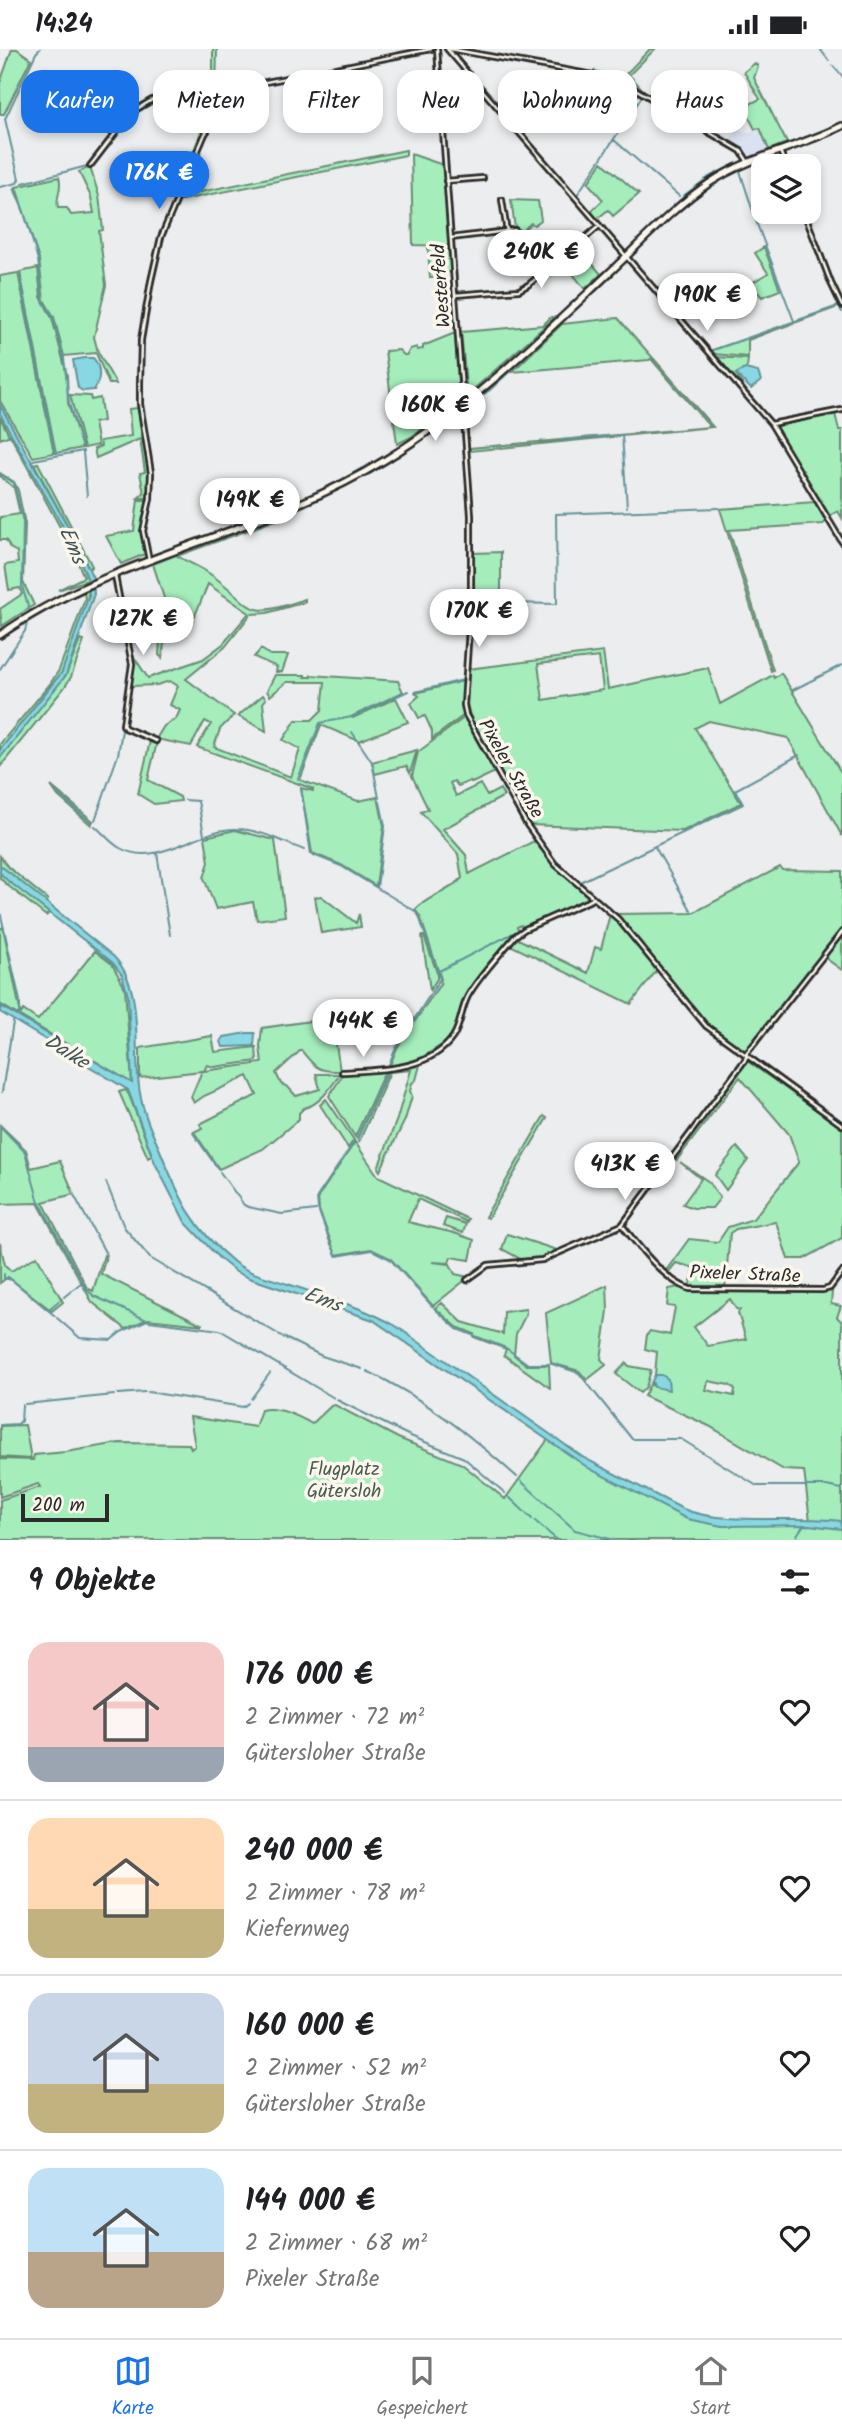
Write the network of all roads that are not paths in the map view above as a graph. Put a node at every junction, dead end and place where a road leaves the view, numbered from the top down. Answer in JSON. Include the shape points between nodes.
{"nodes":[{"id":1,"x":431,"y":49,"type":"edge"},
{"id":2,"x":437,"y":49,"type":"edge"},
{"id":3,"x":449,"y":49,"type":"edge"},
{"id":4,"x":269,"y":82,"type":"edge"},
{"id":5,"x":153,"y":100,"type":"edge"},
{"id":6,"x":842,"y":126,"type":"edge"},
{"id":7,"x":206,"y":133,"type":"edge"},
{"id":8,"x":780,"y":151,"type":"junction"},
{"id":9,"x":781,"y":154,"type":"edge"},
{"id":10,"x":748,"y":163,"type":"junction"},
{"id":11,"x":90,"y":166,"type":"dead end"},
{"id":12,"x":483,"y":178,"type":"dead end"},
{"id":13,"x":446,"y":181,"type":"junction"},
{"id":14,"x":502,"y":200,"type":"dead end"},
{"id":15,"x":809,"y":224,"type":"edge"},
{"id":16,"x":599,"y":226,"type":"junction"},
{"id":17,"x":506,"y":232,"type":"junction"},
{"id":18,"x":451,"y":238,"type":"junction"},
{"id":19,"x":568,"y":253,"type":"dead end"},
{"id":20,"x":626,"y":257,"type":"junction"},
{"id":21,"x":455,"y":295,"type":"junction"},
{"id":22,"x":842,"y":306,"type":"edge"},
{"id":23,"x":464,"y":404,"type":"junction"},
{"id":24,"x":842,"y":410,"type":"edge"},
{"id":25,"x":771,"y":424,"type":"junction"},
{"id":26,"x":842,"y":542,"type":"edge"},
{"id":27,"x":149,"y":560,"type":"junction"},
{"id":28,"x":114,"y":574,"type":"junction"},
{"id":29,"x":1,"y":632,"type":"edge"},
{"id":30,"x":156,"y":741,"type":"dead end"},
{"id":31,"x":593,"y":899,"type":"junction"},
{"id":32,"x":842,"y":932,"type":"edge"},
{"id":33,"x":746,"y":1056,"type":"junction"},
{"id":34,"x":342,"y":1072,"type":"dead end"},
{"id":35,"x":842,"y":1125,"type":"edge"},
{"id":36,"x":622,"y":1225,"type":"junction"},
{"id":37,"x":842,"y":1272,"type":"edge"},
{"id":38,"x":467,"y":1280,"type":"dead end"}],
"edges":[{"from":1,"to":4,"type":"street"},
{"from":2,"to":13,"type":"street","name":"Westerfeld"},
{"from":3,"to":10,"type":"street","via":[[625,83],[741,151]]},
{"from":3,"to":16,"type":"street"},
{"from":5,"to":11,"type":"street","via":[[124,122]]},
{"from":6,"to":8,"type":"main road"},
{"from":7,"to":27,"type":"street","via":[[161,237],[141,340],[140,404],[151,473],[144,531]]},
{"from":8,"to":9,"type":"street"},
{"from":8,"to":10,"type":"main road"},
{"from":10,"to":20,"type":"main road","via":[[701,189]]},
{"from":12,"to":13,"type":"street"},
{"from":13,"to":18,"type":"street","name":"Westerfeld"},
{"from":14,"to":17,"type":"street"},
{"from":15,"to":22,"type":"street"},
{"from":16,"to":19,"type":"street"},
{"from":16,"to":20,"type":"street"},
{"from":17,"to":18,"type":"street"},
{"from":17,"to":21,"type":"street","via":[[516,230],[549,268],[519,290]]},
{"from":18,"to":21,"type":"street","name":"Westerfeld"},
{"from":20,"to":23,"type":"main road"},
{"from":20,"to":25,"type":"street"},
{"from":21,"to":23,"type":"street","name":"Westerfeld"},
{"from":23,"to":27,"type":"main road","via":[[403,449],[335,488]]},
{"from":23,"to":31,"type":"street","name":"Pixeler Straße","via":[[471,515],[466,713],[537,841]]},
{"from":24,"to":25,"type":"street"},
{"from":25,"to":26,"type":"street"},
{"from":27,"to":28,"type":"main road"},
{"from":28,"to":29,"type":"main road"},
{"from":28,"to":30,"type":"street","via":[[132,664],[123,725]]},
{"from":31,"to":33,"type":"street","name":"Pixeler Straße","via":[[618,919],[705,1026]]},
{"from":31,"to":34,"type":"street","via":[[515,936],[468,995],[453,1037],[434,1053],[391,1069]]},
{"from":32,"to":33,"type":"street"},
{"from":33,"to":35,"type":"street","name":"Pixeler Straße"},
{"from":33,"to":36,"type":"street"},
{"from":36,"to":37,"type":"street","name":"Pixeler Straße","via":[[663,1272],[690,1289],[823,1290]]},
{"from":36,"to":38,"type":"street","via":[[542,1260],[488,1265]]}]}
